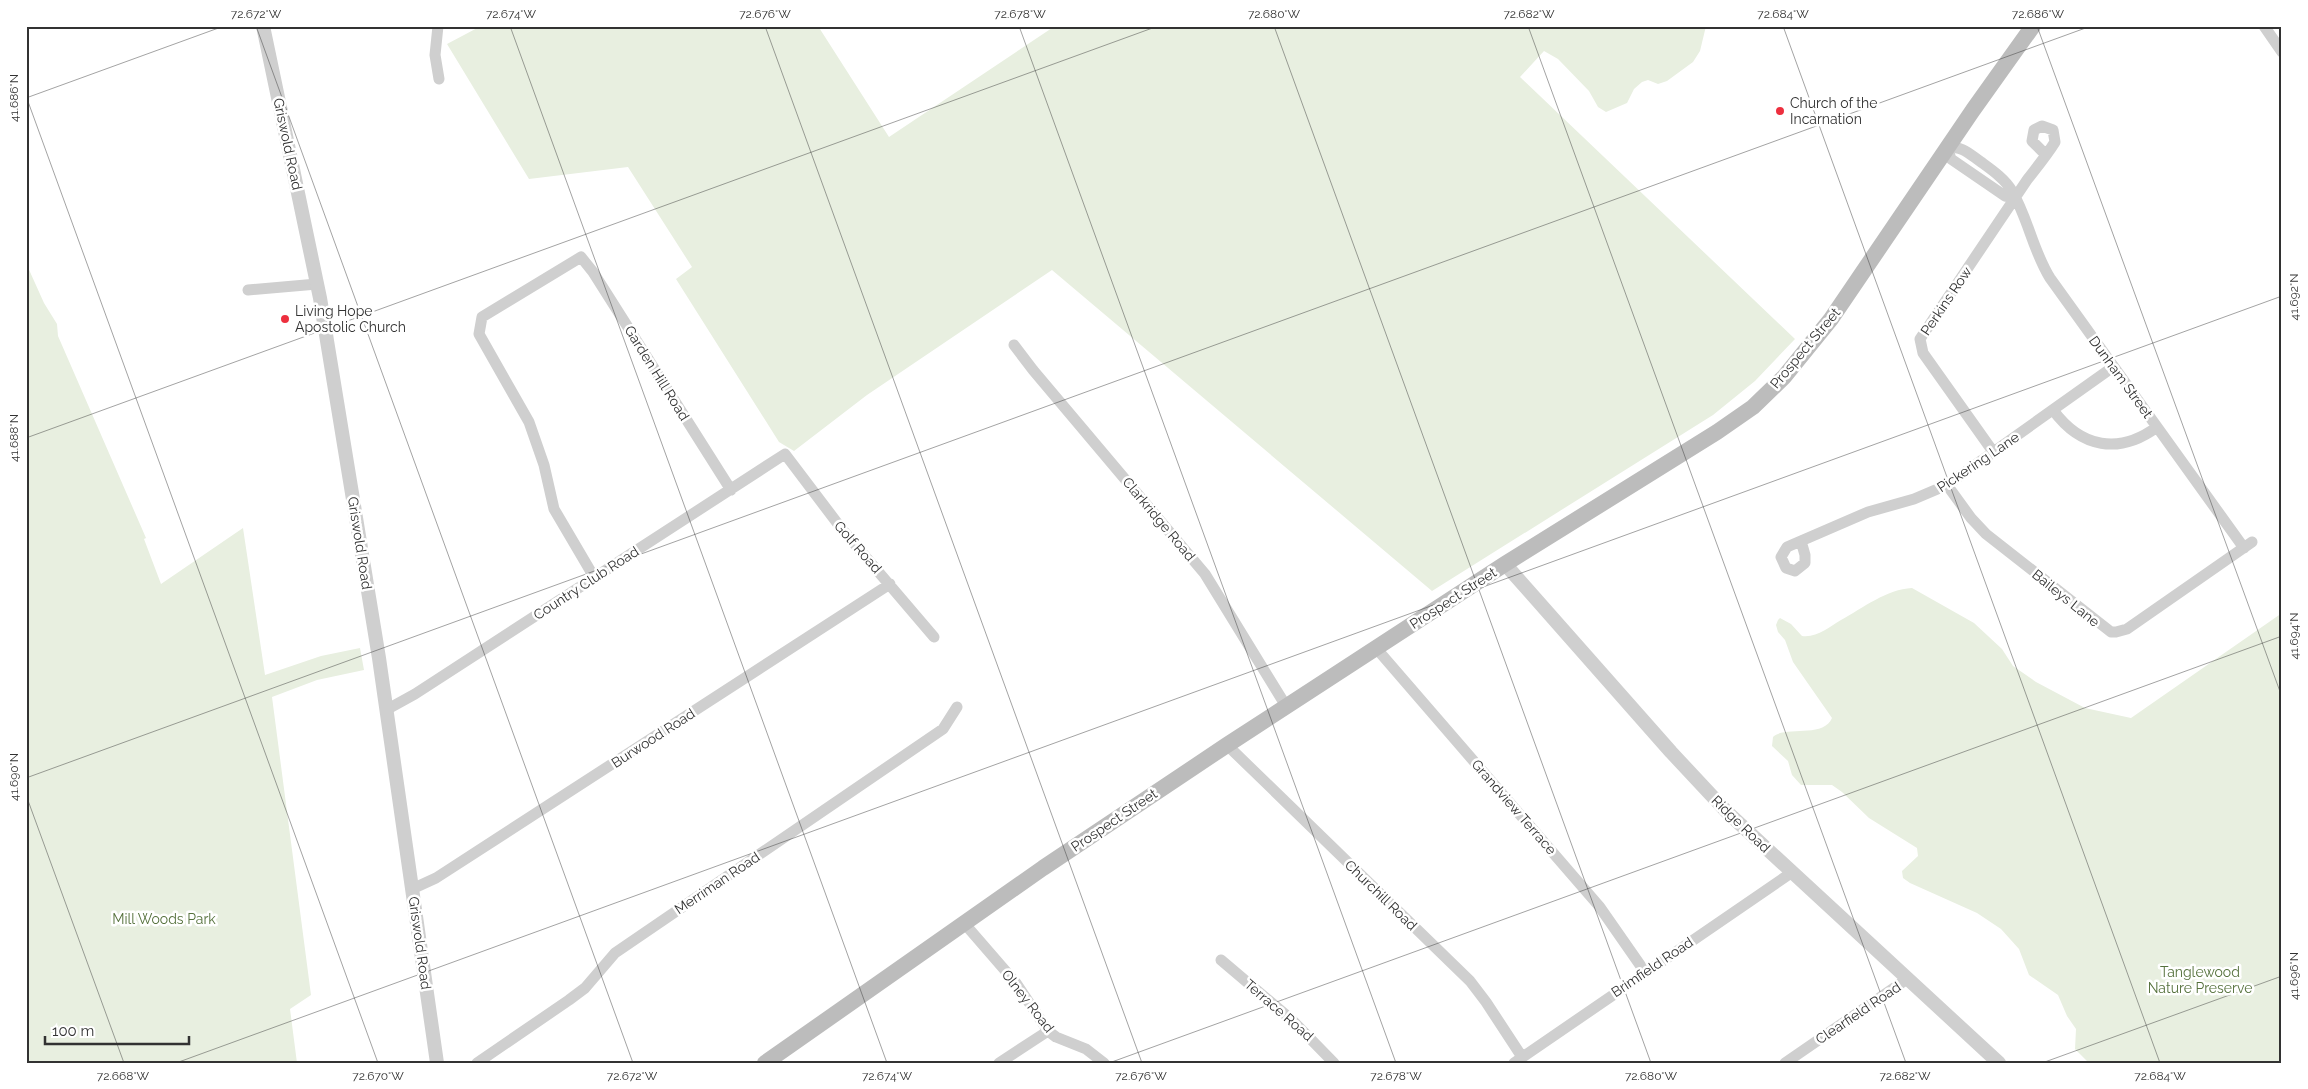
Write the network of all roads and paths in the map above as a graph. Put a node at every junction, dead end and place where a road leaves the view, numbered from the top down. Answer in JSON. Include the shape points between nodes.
{"nodes":[{"id":1,"x":263,"y":26,"type":"edge"},
{"id":2,"x":438,"y":26,"type":"edge"},
{"id":3,"x":2033,"y":26,"type":"edge"},
{"id":4,"x":2264,"y":26,"type":"edge"},
{"id":5,"x":2282,"y":52,"type":"edge"},
{"id":6,"x":439,"y":79,"type":"dead end"},
{"id":7,"x":1947,"y":147,"type":"junction"},
{"id":8,"x":2046,"y":155,"type":"dead end"},
{"id":9,"x":2014,"y":198,"type":"junction"},
{"id":10,"x":317,"y":284,"type":"junction"},
{"id":11,"x":248,"y":290,"type":"dead end"},
{"id":12,"x":1014,"y":345,"type":"dead end"},
{"id":13,"x":2113,"y":367,"type":"junction"},
{"id":14,"x":2053,"y":410,"type":"junction"},
{"id":15,"x":2157,"y":427,"type":"junction"},
{"id":16,"x":1994,"y":452,"type":"junction"},
{"id":17,"x":785,"y":454,"type":"joint"},
{"id":18,"x":1947,"y":484,"type":"junction"},
{"id":19,"x":731,"y":490,"type":"junction"},
{"id":20,"x":1801,"y":541,"type":"dead end"},
{"id":21,"x":2248,"y":545,"type":"joint"},
{"id":22,"x":1505,"y":564,"type":"junction"},
{"id":23,"x":594,"y":577,"type":"junction"},
{"id":24,"x":890,"y":584,"type":"junction"},
{"id":25,"x":934,"y":637,"type":"dead end"},
{"id":26,"x":1376,"y":648,"type":"junction"},
{"id":27,"x":1286,"y":706,"type":"junction"},
{"id":28,"x":957,"y":707,"type":"dead end"},
{"id":29,"x":386,"y":710,"type":"junction"},
{"id":30,"x":1227,"y":745,"type":"junction"},
{"id":31,"x":1791,"y":873,"type":"junction"},
{"id":32,"x":412,"y":889,"type":"junction"},
{"id":33,"x":964,"y":923,"type":"junction"},
{"id":34,"x":1221,"y":960,"type":"dead end"},
{"id":35,"x":1645,"y":972,"type":"junction"},
{"id":36,"x":1907,"y":980,"type":"junction"},
{"id":37,"x":1048,"y":1031,"type":"junction"},
{"id":38,"x":1518,"y":1060,"type":"edge"},
{"id":39,"x":437,"y":1063,"type":"edge"},
{"id":40,"x":477,"y":1063,"type":"edge"},
{"id":41,"x":766,"y":1063,"type":"edge"},
{"id":42,"x":999,"y":1063,"type":"edge"},
{"id":43,"x":1104,"y":1063,"type":"edge"},
{"id":44,"x":1334,"y":1063,"type":"edge"},
{"id":45,"x":1785,"y":1063,"type":"edge"},
{"id":46,"x":1999,"y":1063,"type":"edge"}],
"edges":[{"from":1,"to":10,"type":"street","name":"Griswold Road"},
{"from":2,"to":6,"type":"street","via":[[435,54]]},
{"from":3,"to":7,"type":"main road","name":"Prospect Street"},
{"from":4,"to":5,"type":"street"},
{"from":7,"to":9,"type":"street","via":[[1952,160],[2005,196]]},
{"from":7,"to":22,"type":"main road","name":"Prospect Street","via":[[1831,320],[1762,398],[1717,432]]},
{"from":8,"to":9,"type":"street","name":"Perkins Row"},
{"from":9,"to":13,"type":"street","name":"Dunham Street","via":[[2044,268]]},
{"from":9,"to":16,"type":"street","name":"Perkins Row","via":[[1920,339],[1923,353]]},
{"from":10,"to":11,"type":"street"},
{"from":10,"to":29,"type":"street","name":"Griswold Road"},
{"from":12,"to":27,"type":"street","name":"Clarkridge Road","via":[[1204,574]]},
{"from":13,"to":14,"type":"street","name":"Pickering Lane"},
{"from":13,"to":15,"type":"street","name":"Dunham Street"},
{"from":14,"to":15,"type":"street","via":[[2075,433],[2102,443],[2130,442]]},
{"from":14,"to":16,"type":"street","name":"Pickering Lane"},
{"from":15,"to":21,"type":"street","name":"Dunham Street"},
{"from":16,"to":18,"type":"street","name":"Pickering Lane"},
{"from":17,"to":19,"type":"street","name":"Country Club Road"},
{"from":17,"to":24,"type":"street","name":"Golf Road","via":[[841,528]]},
{"from":18,"to":20,"type":"street","name":"Pickering Lane","via":[[1920,497],[1868,512]]},
{"from":18,"to":21,"type":"street","name":"Baileys Lane","via":[[1986,534],[2111,632],[2126,629]]},
{"from":19,"to":23,"type":"street","name":"Country Club Road"},
{"from":19,"to":23,"type":"street","name":"Garden Hill Road","via":[[581,258],[482,317],[479,334],[529,422],[544,465],[554,509]]},
{"from":22,"to":26,"type":"main road","name":"Prospect Street"},
{"from":22,"to":31,"type":"street","name":"Ridge Road","via":[[1696,780]]},
{"from":23,"to":29,"type":"street","name":"Country Club Road"},
{"from":24,"to":25,"type":"street","name":"Golf Road"},
{"from":24,"to":32,"type":"street","name":"Burwood Road","via":[[436,878]]},
{"from":26,"to":27,"type":"main road","name":"Prospect Street"},
{"from":26,"to":35,"type":"street","name":"Grandview Terrace","via":[[1594,901]]},
{"from":27,"to":30,"type":"main road","name":"Prospect Street"},
{"from":28,"to":40,"type":"street","name":"Merriman Road","via":[[943,728],[615,953],[585,988],[570,1000]]},
{"from":29,"to":32,"type":"street","name":"Griswold Road"},
{"from":30,"to":33,"type":"main road","name":"Prospect Street"},
{"from":30,"to":38,"type":"street","name":"Churchill Road","via":[[1470,981],[1486,1002]]},
{"from":31,"to":35,"type":"street","name":"Brimfield Road"},
{"from":31,"to":36,"type":"street","name":"Ridge Road"},
{"from":32,"to":39,"type":"street","name":"Griswold Road"},
{"from":33,"to":37,"type":"street","name":"Olney Road","via":[[1016,983]]},
{"from":33,"to":41,"type":"main road","name":"Prospect Street"},
{"from":34,"to":44,"type":"street","name":"Terrace Road","via":[[1294,1021]]},
{"from":35,"to":38,"type":"street","name":"Brimfield Road"},
{"from":36,"to":45,"type":"street","name":"Clearfield Road"},
{"from":36,"to":46,"type":"street","name":"Ridge Road"},
{"from":37,"to":42,"type":"street"},
{"from":37,"to":43,"type":"street","name":"Olney Road","via":[[1086,1049]]}]}
